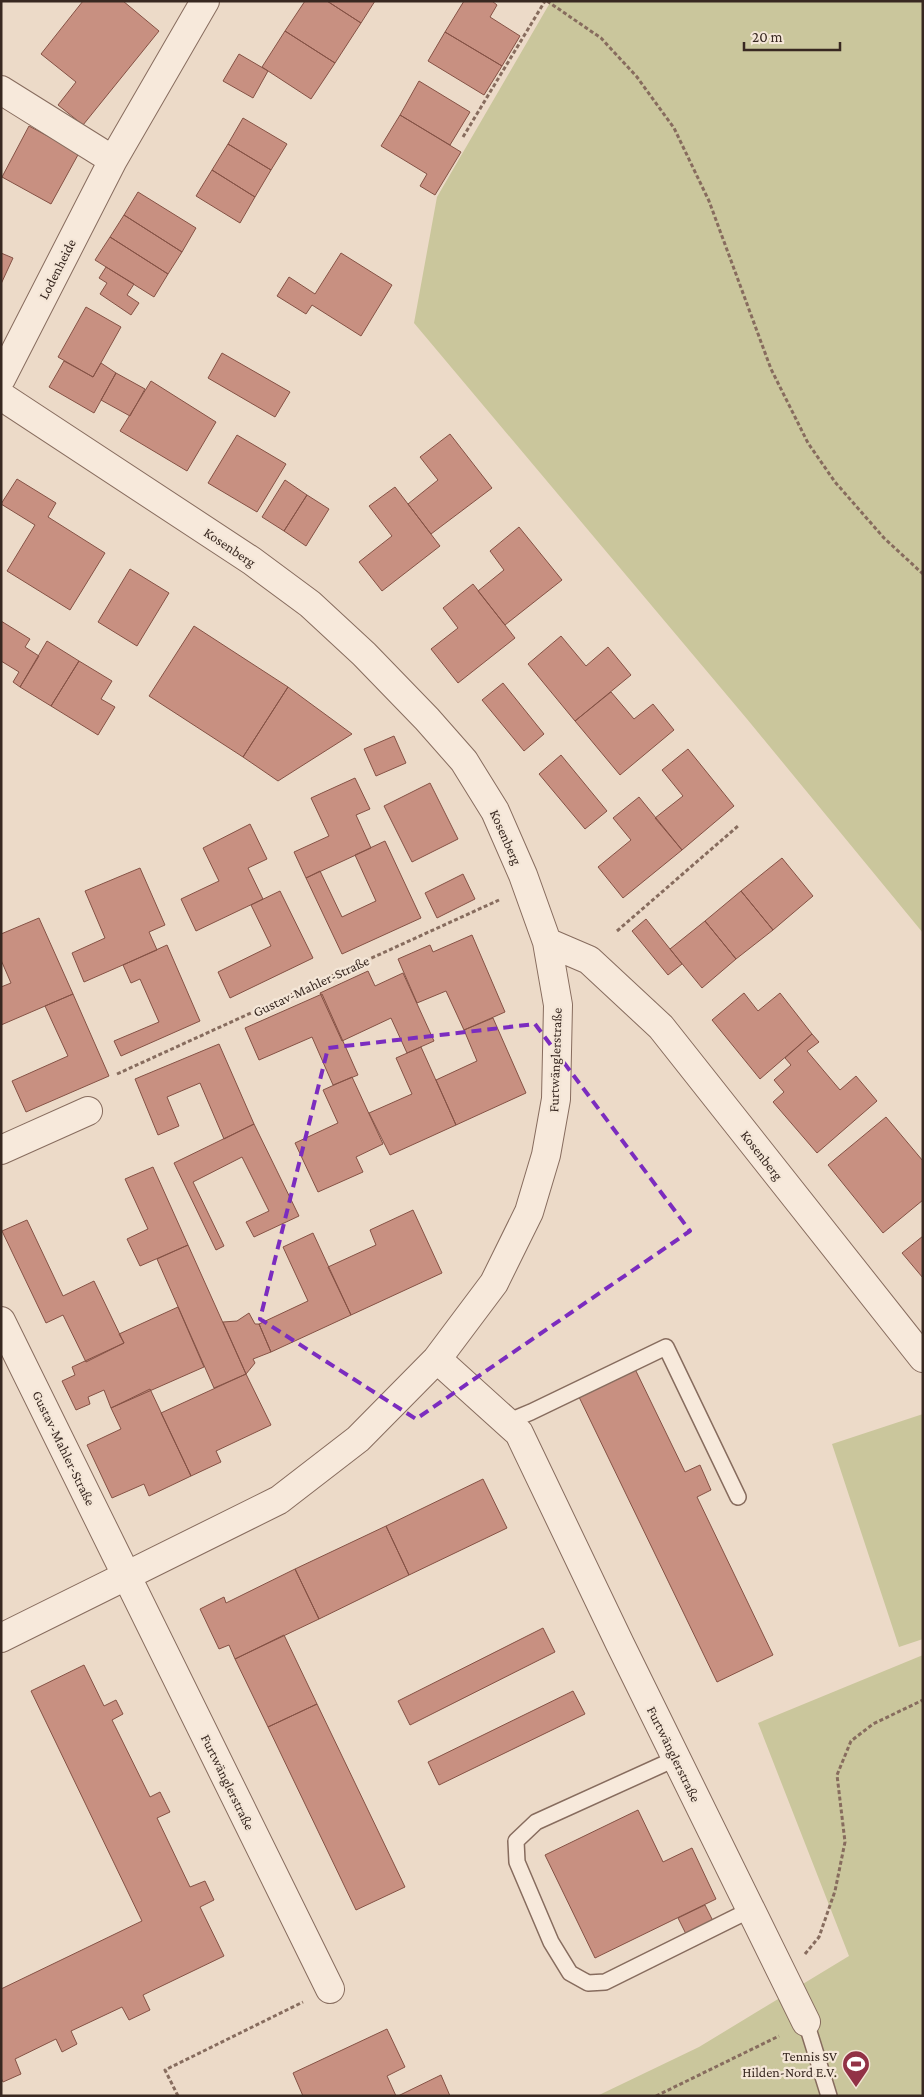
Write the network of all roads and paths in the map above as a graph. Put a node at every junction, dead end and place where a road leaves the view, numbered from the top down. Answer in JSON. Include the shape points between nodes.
{"nodes":[{"id":1,"x":204,"y":1,"type":"edge"},
{"id":2,"x":546,"y":1,"type":"edge"},
{"id":3,"x":1,"y":90,"type":"edge"},
{"id":4,"x":463,"y":137,"type":"dead end"},
{"id":5,"x":113,"y":160,"type":"junction"},
{"id":6,"x":1,"y":379,"type":"edge"},
{"id":7,"x":1,"y":396,"type":"edge"},
{"id":8,"x":923,"y":574,"type":"edge"},
{"id":9,"x":738,"y":826,"type":"dead end"},
{"id":10,"x":505,"y":897,"type":"dead end"},
{"id":11,"x":617,"y":930,"type":"dead end"},
{"id":12,"x":547,"y":942,"type":"junction"},
{"id":13,"x":117,"y":1074,"type":"dead end"},
{"id":14,"x":88,"y":1111,"type":"dead end"},
{"id":15,"x":1,"y":1150,"type":"edge"},
{"id":16,"x":1,"y":1321,"type":"edge"},
{"id":17,"x":923,"y":1358,"type":"edge"},
{"id":18,"x":437,"y":1359,"type":"junction"},
{"id":19,"x":507,"y":1422,"type":"junction"},
{"id":20,"x":738,"y":1497,"type":"dead end"},
{"id":21,"x":126,"y":1575,"type":"junction"},
{"id":22,"x":1,"y":1638,"type":"edge"},
{"id":23,"x":923,"y":1700,"type":"edge"},
{"id":24,"x":677,"y":1758,"type":"junction"},
{"id":25,"x":750,"y":1910,"type":"junction"},
{"id":26,"x":802,"y":1957,"type":"dead end"},
{"id":27,"x":330,"y":1989,"type":"dead end"},
{"id":28,"x":274,"y":2016,"type":"dead end"},
{"id":29,"x":806,"y":2022,"type":"junction"},
{"id":30,"x":178,"y":2096,"type":"edge"},
{"id":31,"x":656,"y":2096,"type":"edge"},
{"id":32,"x":829,"y":2096,"type":"edge"}],
"edges":[{"from":1,"to":5,"type":"street","name":"Lodenheide"},
{"from":2,"to":4,"type":"path"},
{"from":2,"to":8,"type":"path","via":[[601,38],[637,77],[674,128],[708,201],[771,369],[808,443],[841,489],[884,538]]},
{"from":3,"to":5,"type":"street"},
{"from":5,"to":6,"type":"street","name":"Lodenheide"},
{"from":7,"to":12,"type":"street","name":"Kosenberg","via":[[252,561],[310,604],[364,654],[428,719],[464,762],[495,811]]},
{"from":9,"to":11,"type":"path"},
{"from":10,"to":13,"type":"path","name":"Gustav-Mahler-Straße"},
{"from":12,"to":17,"type":"street","name":"Kosenberg","via":[[589,960],[661,1027]]},
{"from":12,"to":18,"type":"street","name":"Furtwänglerstraße","via":[[558,1005],[556,1098],[546,1155],[529,1212],[501,1271]]},
{"from":14,"to":15,"type":"street"},
{"from":16,"to":21,"type":"street","name":"Gustav-Mahler-Straße"},
{"from":18,"to":19,"type":"street","name":"Furtwänglerstraße"},
{"from":18,"to":21,"type":"street","name":"Furtwänglerstraße","via":[[358,1439],[279,1500]]},
{"from":19,"to":20,"type":"lane","via":[[666,1347]]},
{"from":19,"to":24,"type":"street","name":"Furtwänglerstraße","via":[[519,1433]]},
{"from":21,"to":22,"type":"street","name":"Furtwänglerstraße"},
{"from":21,"to":27,"type":"street","name":"Furtwänglerstraße"},
{"from":23,"to":26,"type":"path","via":[[874,1724],[851,1741],[838,1775],[845,1842],[835,1891],[820,1937]]},
{"from":24,"to":25,"type":"street","name":"Furtwänglerstraße"},
{"from":24,"to":25,"type":"lane","via":[[536,1822],[516,1841],[517,1862],[551,1942],[570,1973],[588,1983],[605,1982]]},
{"from":25,"to":29,"type":"street","name":"Furtwänglerstraße"},
{"from":28,"to":30,"type":"path","via":[[165,2070]]},
{"from":29,"to":31,"type":"path"},
{"from":29,"to":32,"type":"lane"}]}
